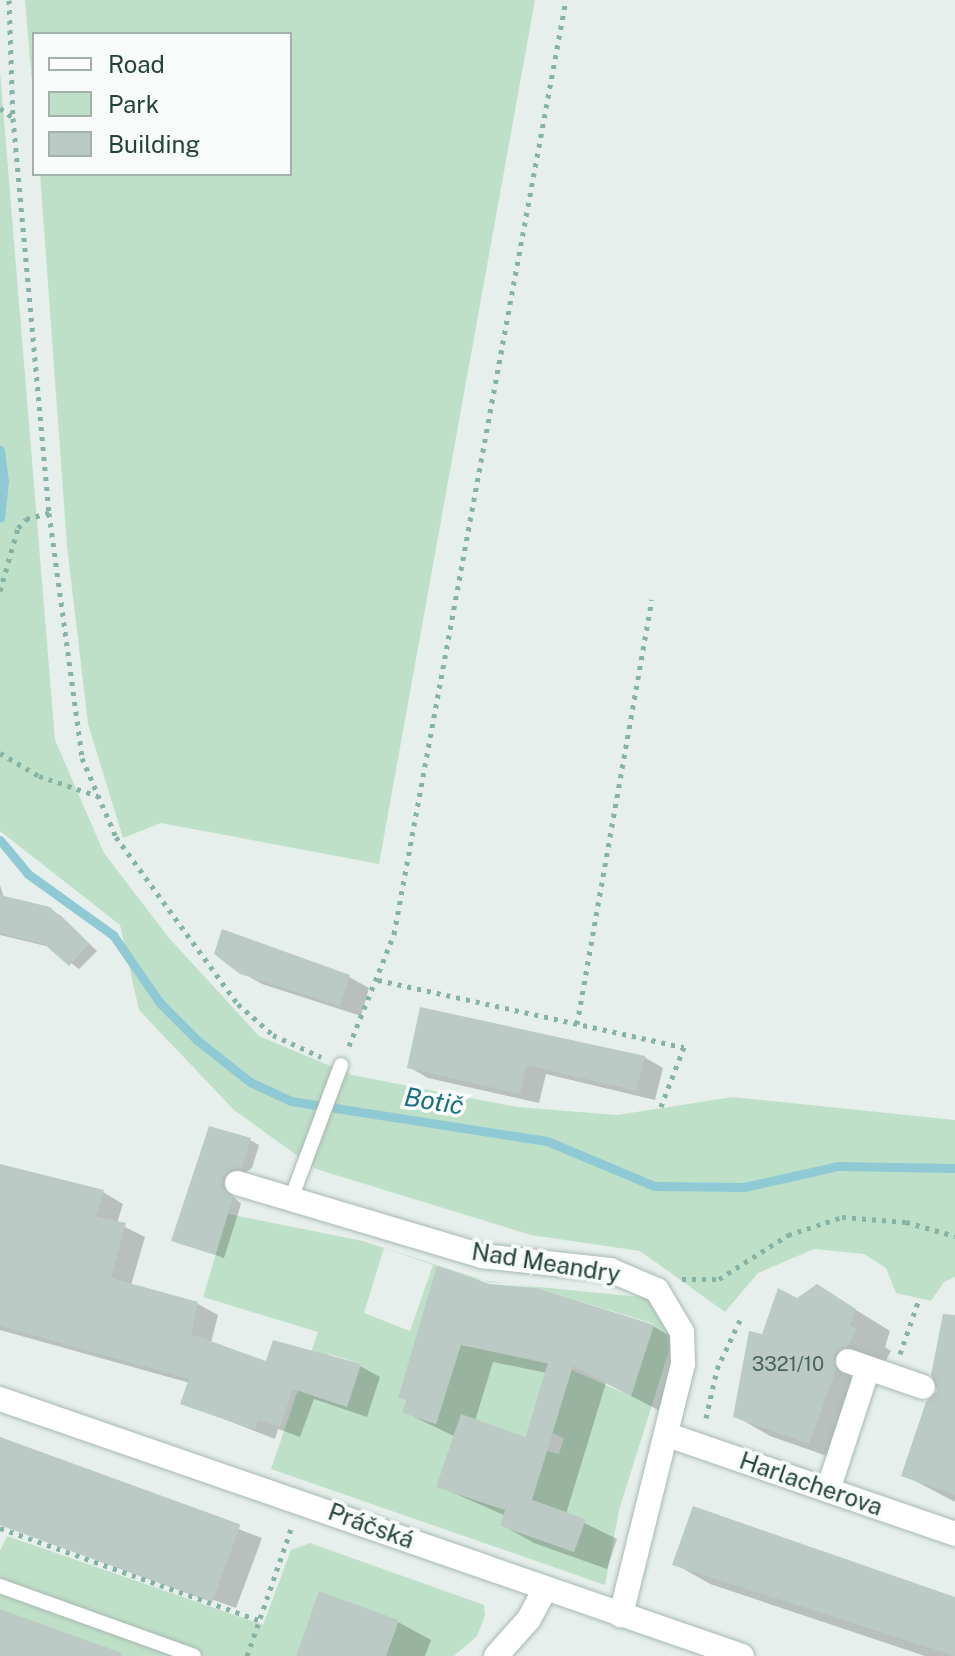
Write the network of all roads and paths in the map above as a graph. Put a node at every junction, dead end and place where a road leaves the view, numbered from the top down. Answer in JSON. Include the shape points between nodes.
{"nodes":[{"id":1,"x":9,"y":0,"type":"edge"},
{"id":2,"x":566,"y":0,"type":"edge"},
{"id":3,"x":0,"y":108,"type":"edge"},
{"id":4,"x":13,"y":118,"type":"junction"},
{"id":5,"x":49,"y":513,"type":"junction"},
{"id":6,"x":0,"y":591,"type":"edge"},
{"id":7,"x":652,"y":600,"type":"dead end"},
{"id":8,"x":0,"y":753,"type":"edge"},
{"id":9,"x":99,"y":797,"type":"junction"},
{"id":10,"x":378,"y":980,"type":"junction"},
{"id":11,"x":577,"y":1024,"type":"junction"},
{"id":12,"x":340,"y":1070,"type":"junction"},
{"id":13,"x":660,"y":1109,"type":"dead end"},
{"id":14,"x":237,"y":1183,"type":"dead end"},
{"id":15,"x":291,"y":1199,"type":"junction"},
{"id":16,"x":955,"y":1236,"type":"edge"},
{"id":17,"x":657,"y":1290,"type":"junction"},
{"id":18,"x":918,"y":1302,"type":"dead end"},
{"id":19,"x":740,"y":1320,"type":"dead end"},
{"id":20,"x":896,"y":1365,"type":"dead end"},
{"id":21,"x":923,"y":1387,"type":"dead end"},
{"id":22,"x":0,"y":1399,"type":"edge"},
{"id":23,"x":706,"y":1418,"type":"dead end"},
{"id":24,"x":668,"y":1435,"type":"junction"},
{"id":25,"x":828,"y":1490,"type":"junction"},
{"id":26,"x":302,"y":1500,"type":"junction"},
{"id":27,"x":0,"y":1528,"type":"edge"},
{"id":28,"x":955,"y":1534,"type":"edge"},
{"id":29,"x":0,"y":1586,"type":"edge"},
{"id":30,"x":545,"y":1589,"type":"junction"},
{"id":31,"x":621,"y":1615,"type":"junction"},
{"id":32,"x":259,"y":1620,"type":"junction"},
{"id":33,"x":504,"y":1655,"type":"edge"},
{"id":34,"x":194,"y":1656,"type":"edge"},
{"id":35,"x":247,"y":1656,"type":"edge"},
{"id":36,"x":742,"y":1656,"type":"edge"}],
"edges":[{"from":1,"to":4,"type":"path"},
{"from":2,"to":10,"type":"path","via":[[397,918]]},
{"from":3,"to":4,"type":"path"},
{"from":4,"to":5,"type":"path"},
{"from":5,"to":6,"type":"path","via":[[26,519],[18,528]]},
{"from":5,"to":9,"type":"path","via":[[82,758]]},
{"from":7,"to":11,"type":"path"},
{"from":8,"to":9,"type":"path","via":[[39,776]]},
{"from":9,"to":12,"type":"path","via":[[116,837],[249,1015],[273,1035]]},
{"from":10,"to":11,"type":"path"},
{"from":10,"to":12,"type":"path"},
{"from":11,"to":13,"type":"path","via":[[684,1047]]},
{"from":12,"to":15,"type":"lane"},
{"from":14,"to":15,"type":"street","name":"Nad Meandry"},
{"from":15,"to":17,"type":"street","name":"Nad Meandry","via":[[482,1256],[610,1270]]},
{"from":16,"to":17,"type":"path","via":[[906,1222],[842,1217],[788,1235],[719,1279],[681,1279]]},
{"from":17,"to":24,"type":"street","via":[[676,1316],[683,1346]]},
{"from":18,"to":20,"type":"path"},
{"from":19,"to":23,"type":"path","via":[[717,1369]]},
{"from":21,"to":25,"type":"street","via":[[858,1364]]},
{"from":22,"to":26,"type":"street","name":"Práčská"},
{"from":24,"to":25,"type":"street","name":"Harlacherova"},
{"from":24,"to":31,"type":"street"},
{"from":25,"to":28,"type":"street","name":"Harlacherova"},
{"from":26,"to":30,"type":"street","name":"Práčská"},
{"from":26,"to":32,"type":"path"},
{"from":27,"to":32,"type":"path"},
{"from":29,"to":34,"type":"lane"},
{"from":30,"to":31,"type":"street","name":"Práčská"},
{"from":30,"to":33,"type":"street"},
{"from":31,"to":36,"type":"street","name":"Práčská"},
{"from":32,"to":35,"type":"path"}]}
